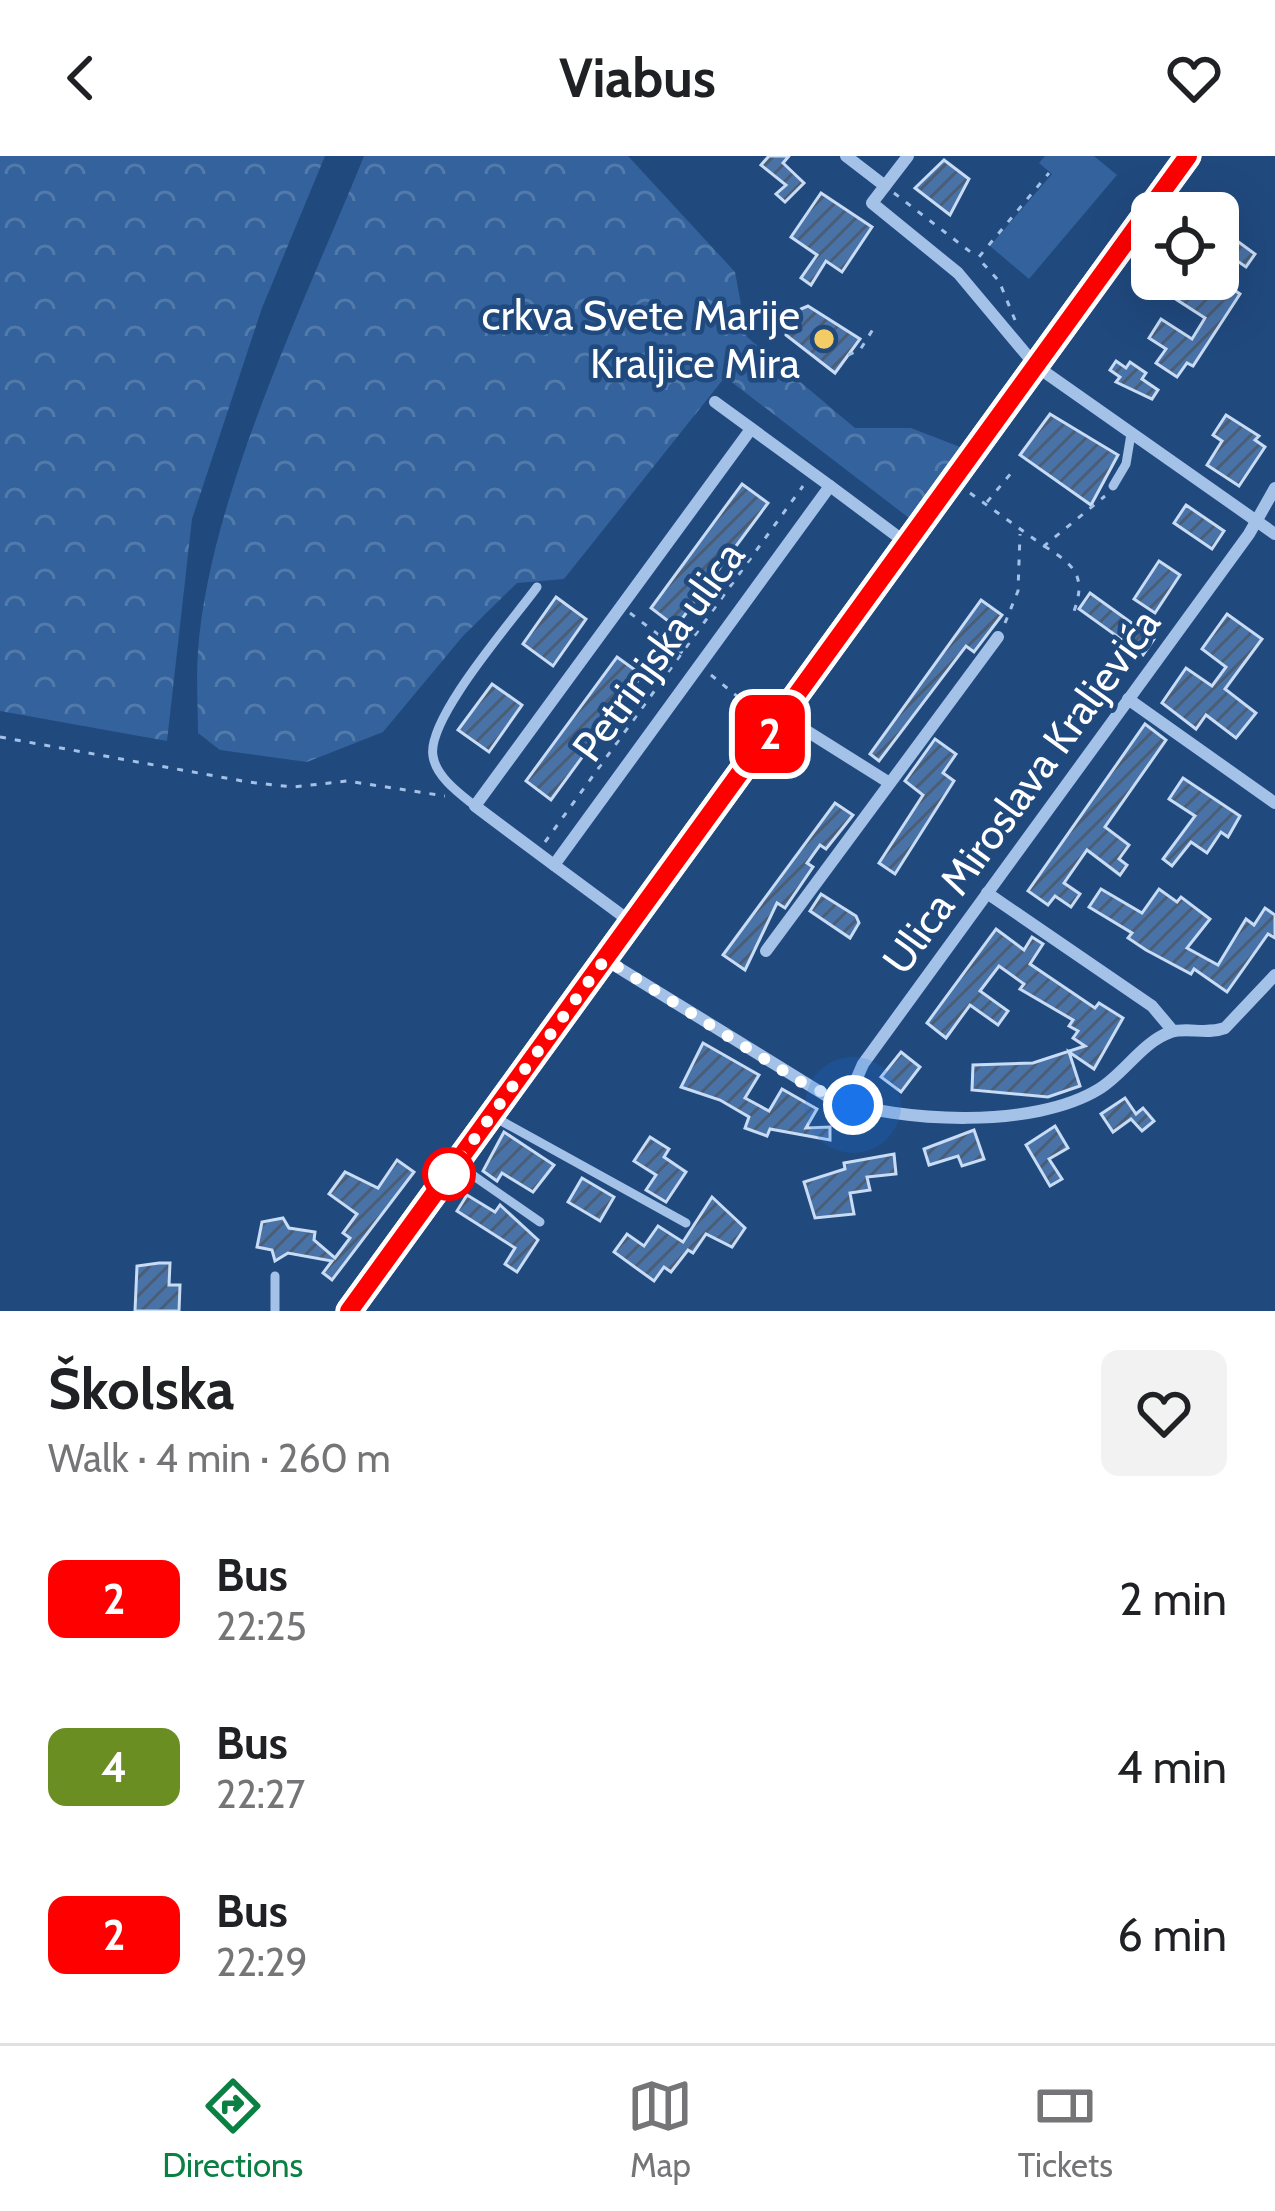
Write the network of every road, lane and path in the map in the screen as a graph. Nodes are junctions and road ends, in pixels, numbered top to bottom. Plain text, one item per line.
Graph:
1 (846, 156) edge
2 (908, 156) edge
3 (1188, 156) edge
4 (1049, 173) dead end
5 (884, 186) junction
6 (978, 258) junction
7 (875, 326) dead end
8 (848, 355) dead end
9 (1029, 360) junction
10 (715, 402) dead end
11 (751, 429) junction
12 (1131, 434) junction
13 (1012, 472) dead end
14 (953, 482) junction
15 (805, 484) dead end
16 (830, 486) junction
17 (1113, 486) joint
18 (1275, 488) edge
19 (986, 503) junction
20 (1255, 520) junction
21 (1020, 532) junction
22 (1275, 534) edge
23 (907, 544) junction
24 (1044, 546) junction
25 (537, 587) dead end
26 (1072, 614) dead end
27 (998, 637) joint
28 (1128, 699) junction
29 (783, 716) junction
30 (0, 737) edge
31 (887, 782) junction
32 (1275, 803) edge
33 (475, 806) junction
34 (544, 844) dead end
35 (554, 865) junction
36 (987, 893) junction
37 (632, 922) junction
38 (766, 951) dead end
39 (605, 959) junction
40 (1275, 975) edge
41 (1173, 1031) junction
42 (845, 1103) junction
43 (492, 1115) junction
44 (456, 1164) junction
45 (540, 1222) dead end
46 (686, 1223) dead end
47 (275, 1276) dead end
48 (275, 1311) edge
49 (350, 1311) edge

1 - 5 street
2 - 5 street
3 - 9 main road
4 - 6 path
5 - 6 path
5 - 9 street
6 - 9 path
7 - 8 path
9 - 12 street
9 - 14 main road
10 - 11 street
11 - 16 street
11 - 33 street, Petrinjska ulica
12 - 17 lane
12 - 20 street
13 - 19 path
14 - 19 path
14 - 23 main road
15 - 34 path
16 - 23 street
16 - 35 street, Petrinjska ulica
17 - 24 path
18 - 20 street, Ulica Miroslava Kraljevića
19 - 21 path
20 - 22 street
20 - 28 street, Ulica Miroslava Kraljevića
21 - 24 path
21 - 27 path
23 - 29 main road
24 - 26 path
25 - 33 lane
27 - 31 street
28 - 32 street
28 - 36 street, Ulica Miroslava Kraljevića
29 - 31 street
29 - 37 main road
30 - 33 path
31 - 38 street
33 - 35 street
35 - 37 street
36 - 41 street
36 - 42 street, Ulica Miroslava Kraljevića
37 - 39 main road
39 - 42 street
39 - 43 main road
40 - 41 street
41 - 42 street
43 - 44 main road
43 - 46 lane
44 - 45 lane
44 - 49 main road
47 - 48 lane

